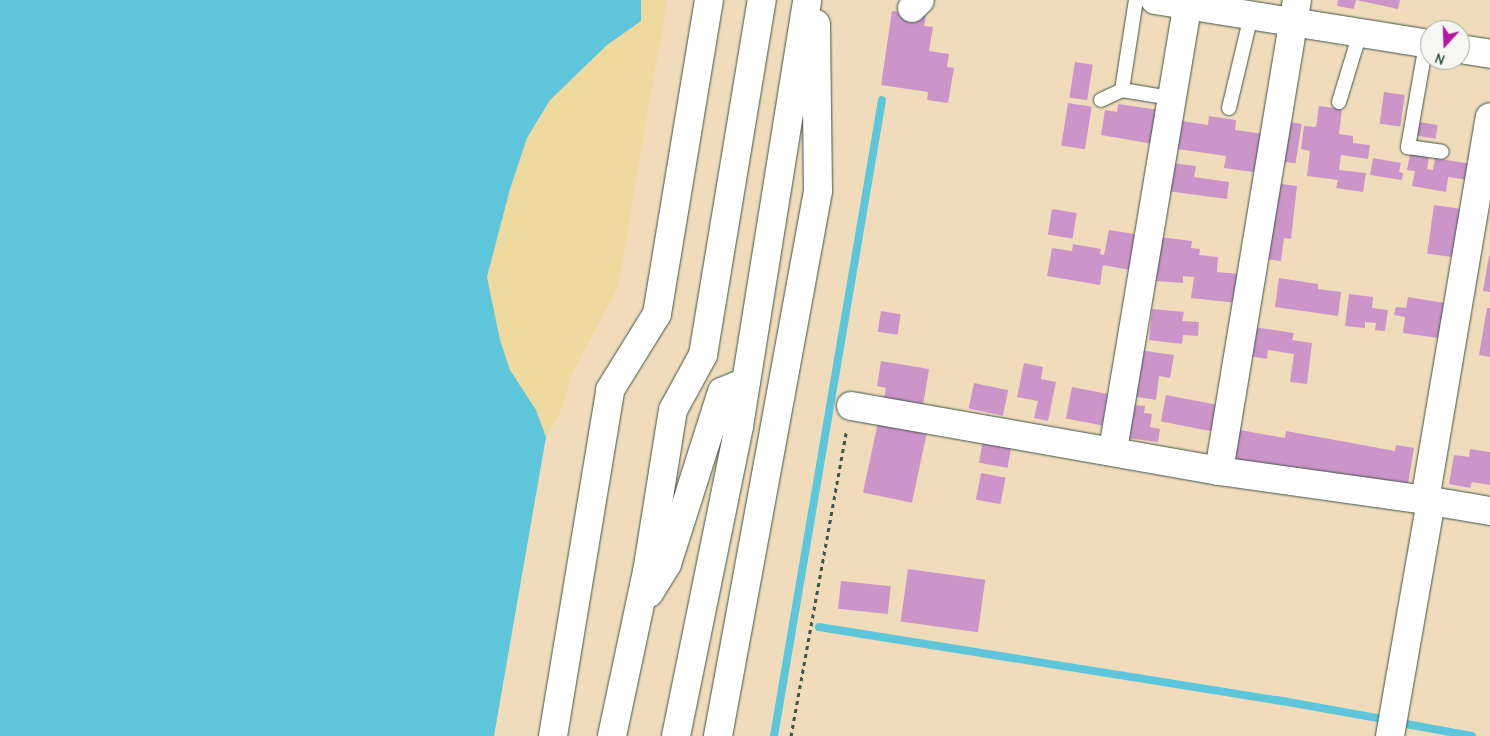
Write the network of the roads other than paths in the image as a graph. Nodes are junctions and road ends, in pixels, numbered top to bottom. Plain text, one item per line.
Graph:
1 (709, 0) edge
2 (762, 0) edge
3 (807, 0) edge
4 (816, 0) edge
5 (1136, 0) edge
6 (1156, 0) edge
7 (1187, 3) edge
8 (1295, 11) edge
9 (1251, 16) junction
10 (1360, 33) junction
11 (1420, 43) edge
12 (1470, 51) edge
13 (1490, 54) edge
14 (1423, 70) edge
15 (1122, 90) junction
16 (1171, 98) junction
17 (1102, 100) dead end
18 (1339, 102) dead end
19 (1229, 108) dead end
20 (1490, 117) edge
21 (1442, 152) dead end
22 (746, 382) junction
23 (851, 406) road end
24 (1112, 450) junction
25 (1219, 470) junction
26 (1428, 500) junction
27 (1490, 511) edge
28 (641, 607) junction
29 (615, 732) edge
30 (553, 736) edge
31 (676, 736) edge
32 (718, 736) edge
33 (1390, 736) edge

1 - 30 street
2 - 28 street
3 - 22 street
4 - 32 street
5 - 15 lane
6 - 7 street
7 - 9 street
7 - 16 street
8 - 9 street
8 - 10 street
8 - 25 street
9 - 19 lane
10 - 11 street
10 - 18 lane
12 - 13 street
14 - 21 lane
15 - 16 lane
15 - 17 lane
16 - 24 street
20 - 26 street
22 - 28 street
22 - 31 street
23 - 24 street
24 - 25 street
25 - 26 street
26 - 27 street
26 - 33 street
28 - 29 street

